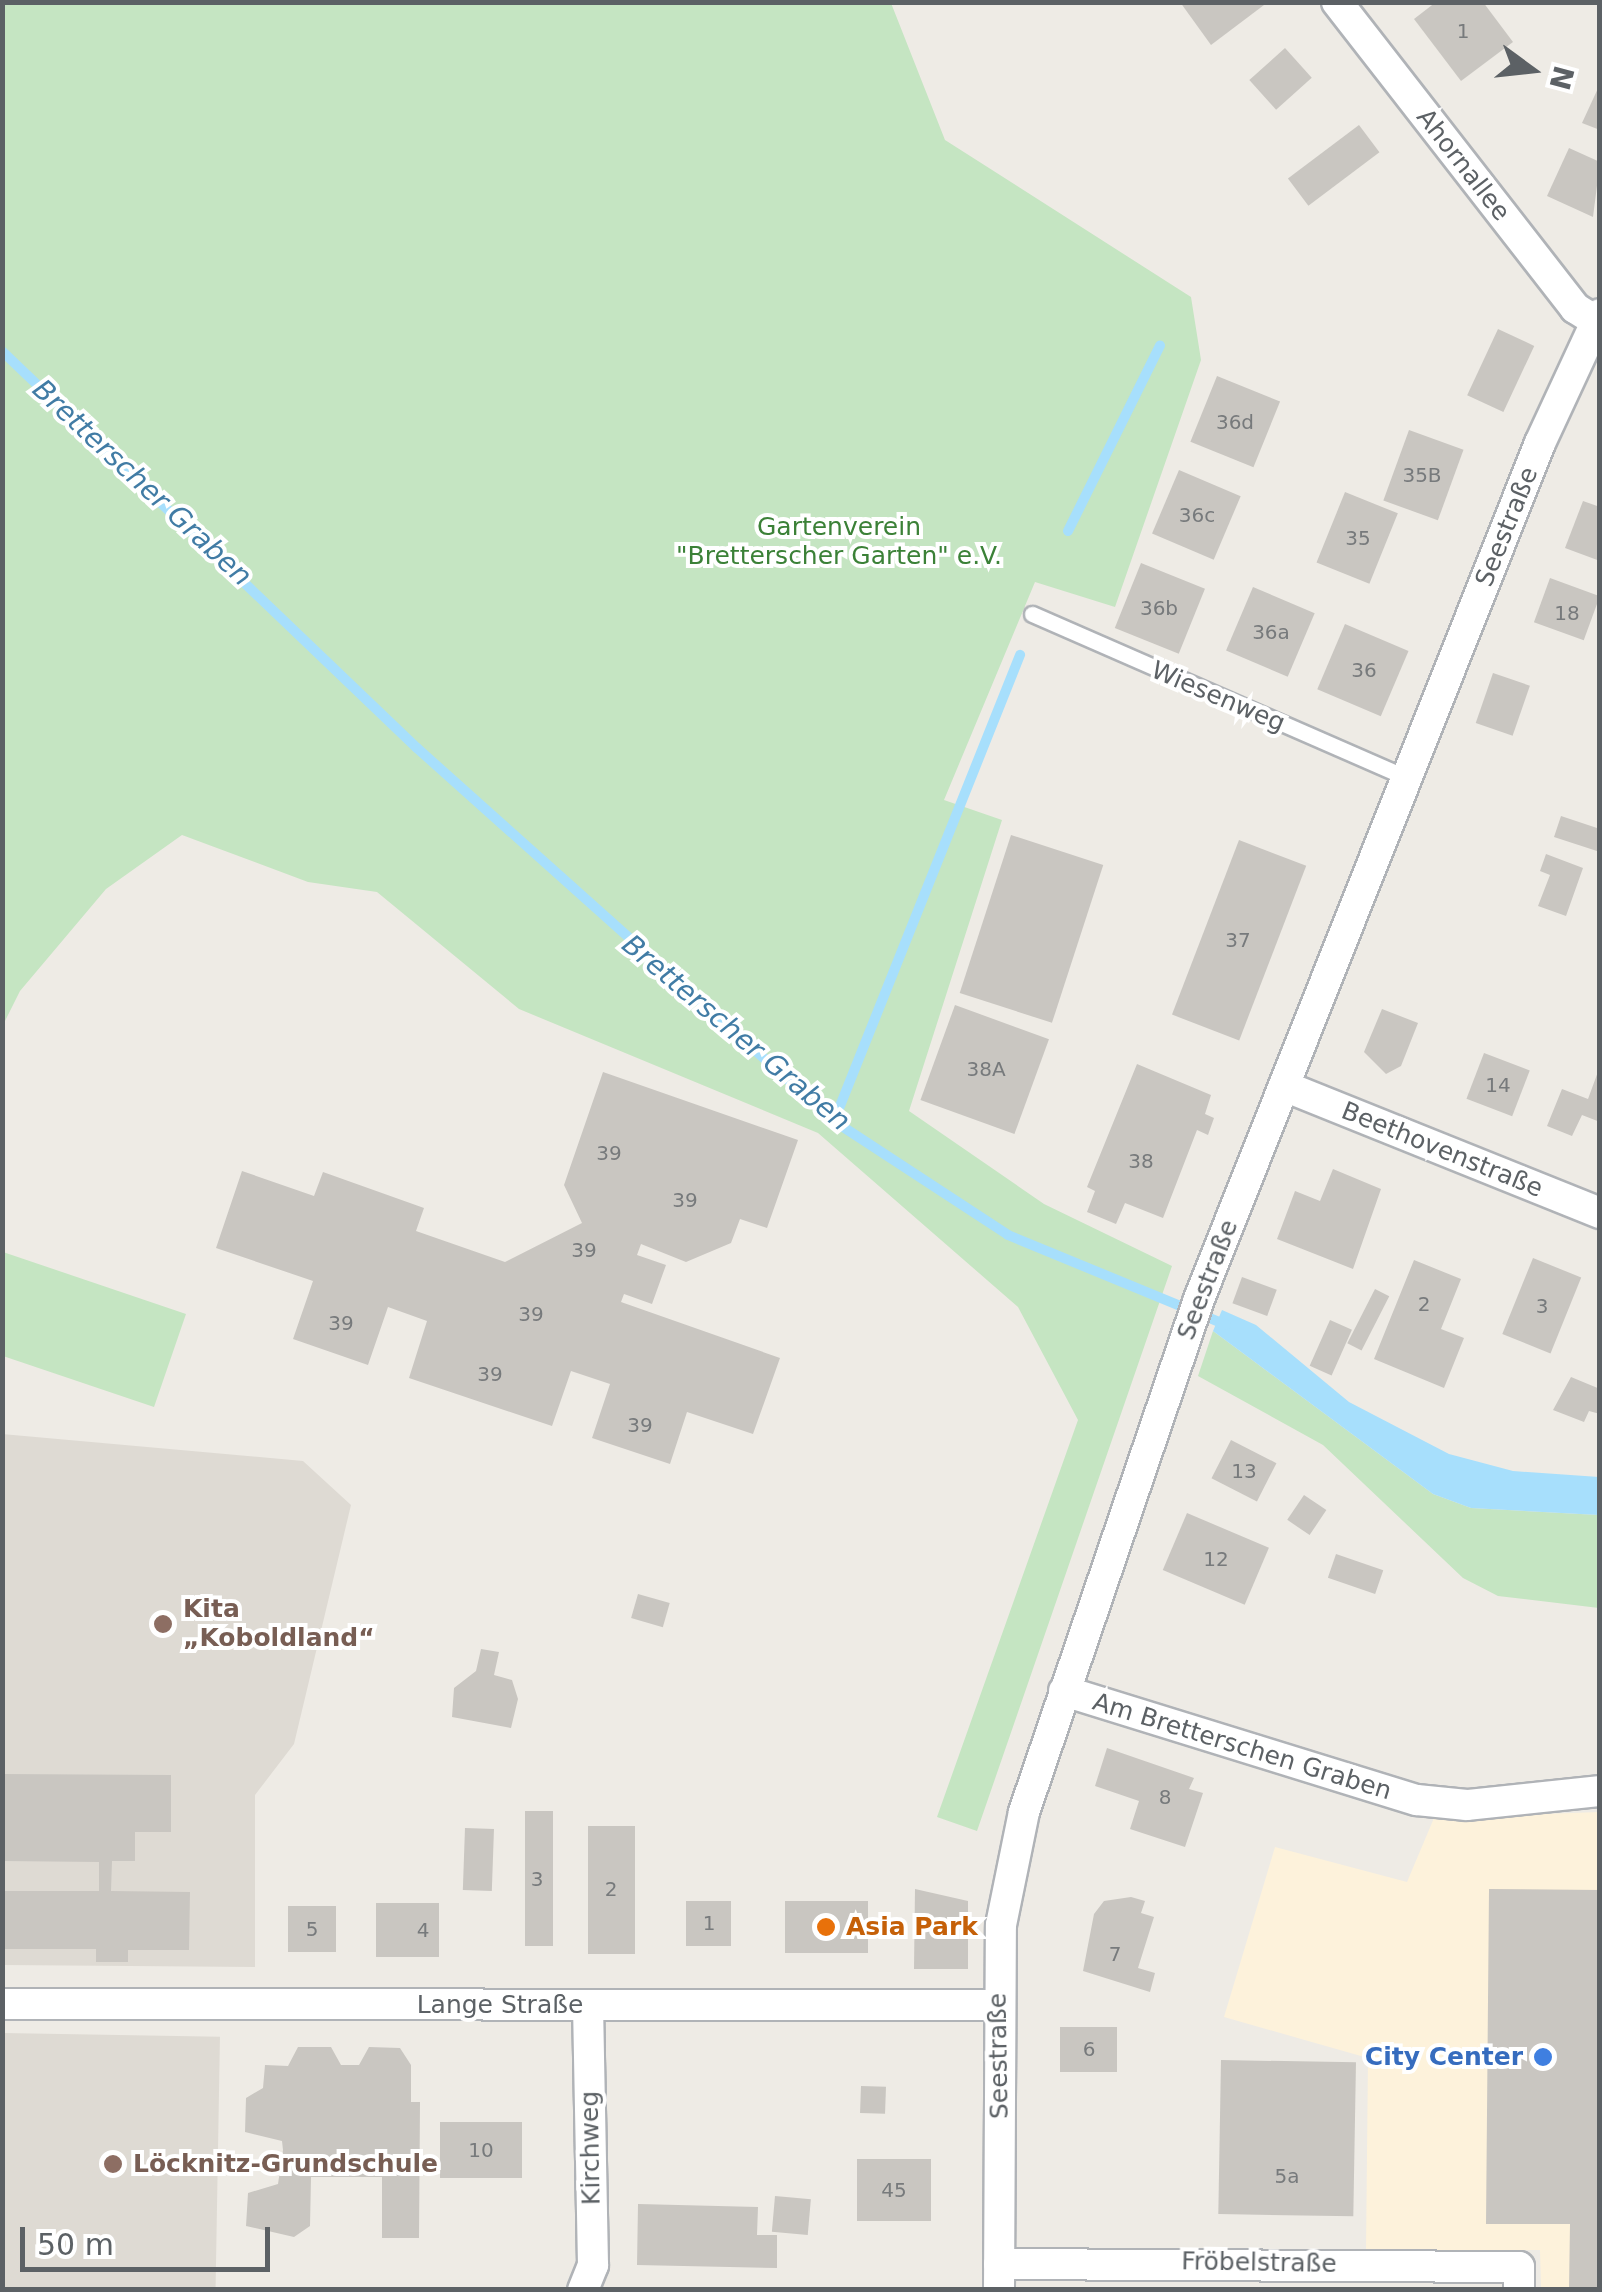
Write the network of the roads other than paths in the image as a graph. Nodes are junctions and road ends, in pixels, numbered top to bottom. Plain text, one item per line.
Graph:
1 (1337, 2) edge
2 (1598, 318) edge
3 (1032, 614) dead end
4 (1405, 777) junction
5 (1284, 1086) junction
6 (1600, 1213) edge
7 (1064, 1691) junction
8 (1600, 1792) edge
9 (2, 2004) edge
10 (998, 2005) junction
11 (588, 2006) junction
12 (999, 2277) edge
13 (1519, 2278) edge
14 (584, 2290) edge

1 - 2 street, Ahornallee
2 - 4 street, Seestraße
3 - 4 lane, Wiesenweg
4 - 5 street, Seestraße
5 - 6 street, Beethovenstraße
5 - 7 street, Seestraße
7 - 8 street, Am Bretterschen Graben
7 - 10 street, Seestraße
9 - 11 street, Lange Straße
10 - 11 street, Lange Straße
10 - 12 street, Seestraße
11 - 14 street, Kirchweg
12 - 13 street, Fröbelstraße

